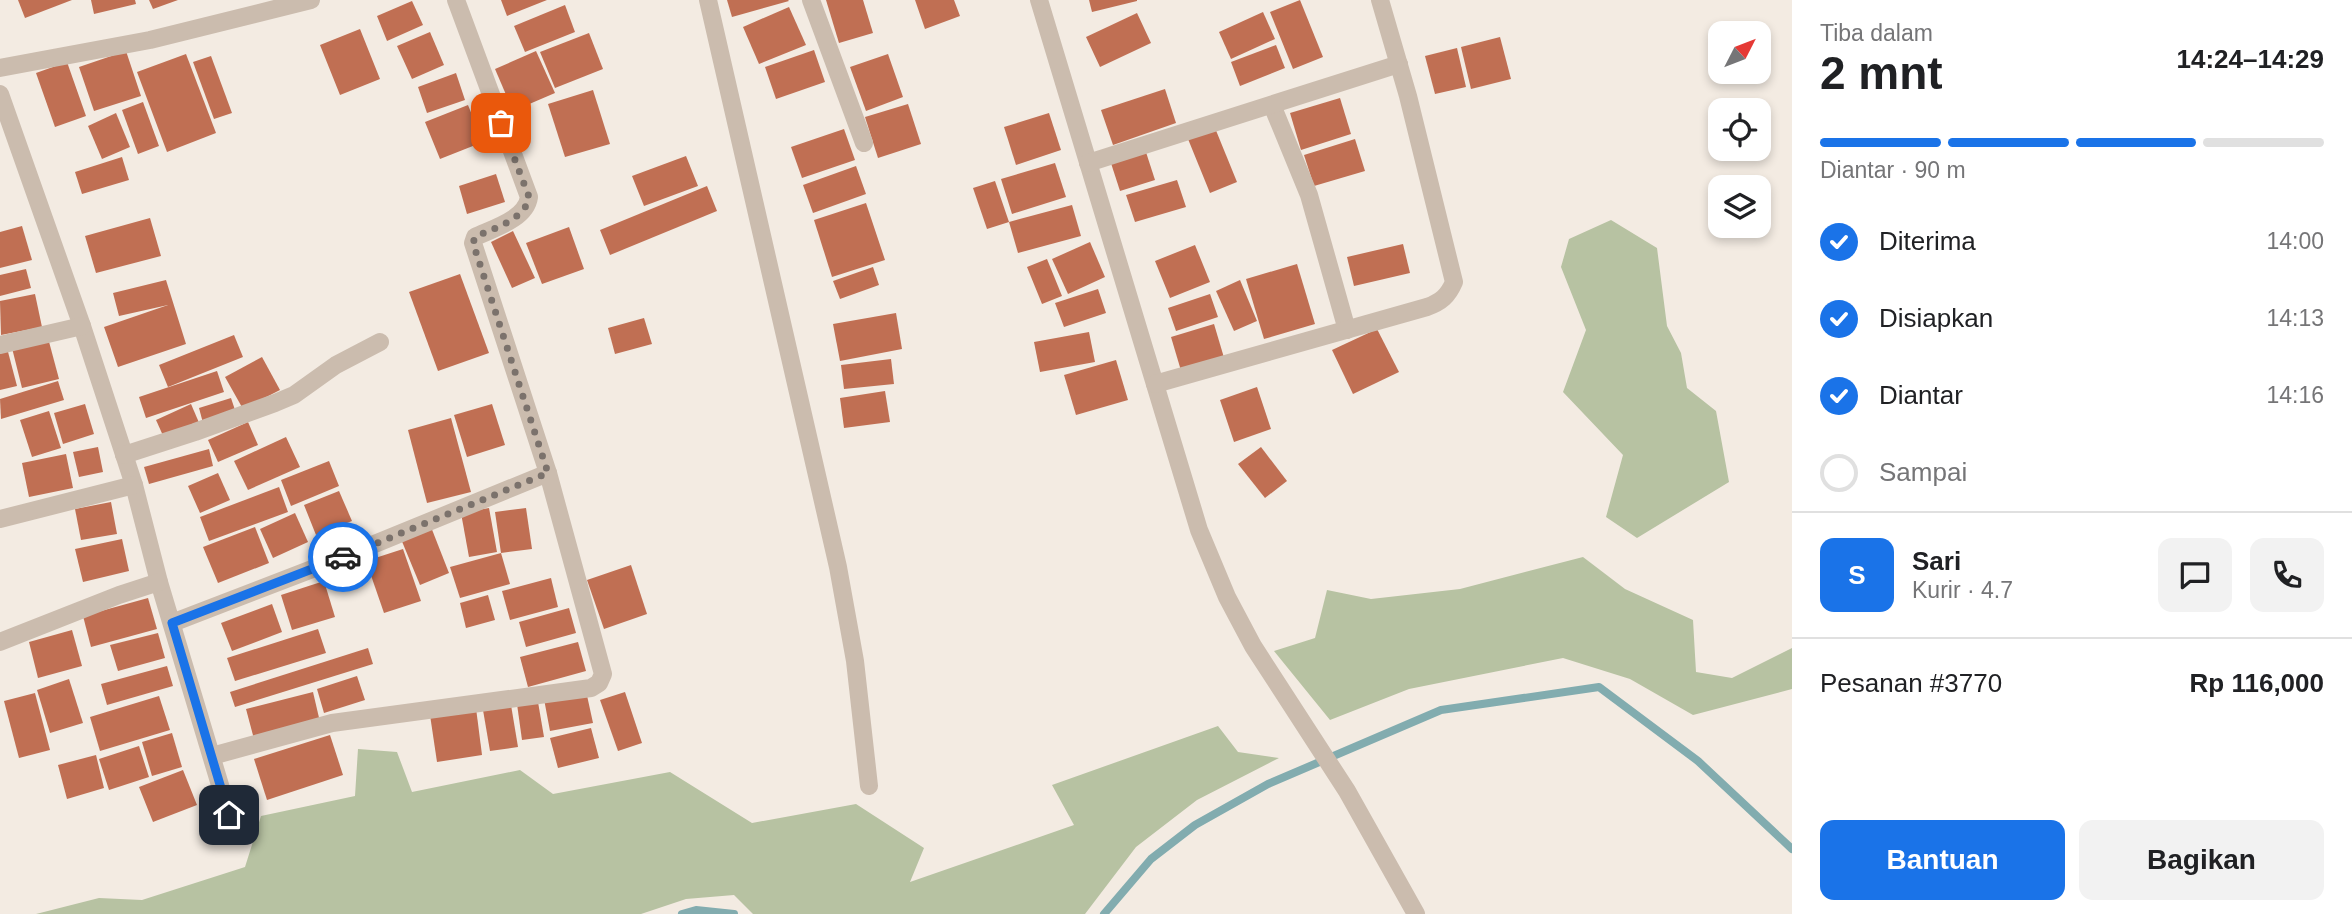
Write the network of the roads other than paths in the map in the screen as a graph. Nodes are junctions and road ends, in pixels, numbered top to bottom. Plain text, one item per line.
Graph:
1 (311, 0) edge
2 (456, 0) edge
3 (708, 0) edge
4 (811, 0) edge
5 (1039, 0) edge
6 (1380, 0) edge
7 (1399, 64) junction
8 (0, 68) edge
9 (0, 94) edge
10 (1272, 105) junction
11 (864, 143) dead end
12 (1088, 163) junction
13 (82, 326) junction
14 (1348, 330) junction
15 (380, 342) dead end
16 (0, 345) edge
17 (1155, 384) junction
18 (124, 454) junction
19 (548, 473) junction
20 (134, 485) junction
21 (0, 519) edge
22 (159, 582) junction
23 (172, 623) junction
24 (0, 642) edge
25 (212, 756) junction
26 (869, 786) dead end
27 (229, 815) dead end
28 (1416, 914) edge

1 - 8 street
2 - 19 street
3 - 26 street
4 - 11 street
5 - 12 street
6 - 7 street
7 - 10 street
7 - 14 street
9 - 13 street
10 - 12 street
10 - 14 street
12 - 17 street
13 - 16 street
13 - 18 street
14 - 17 street
15 - 18 street
17 - 28 street
18 - 20 street
19 - 23 street
19 - 25 street
20 - 21 street
20 - 22 street
22 - 23 street
22 - 24 street
23 - 25 street
25 - 27 street

